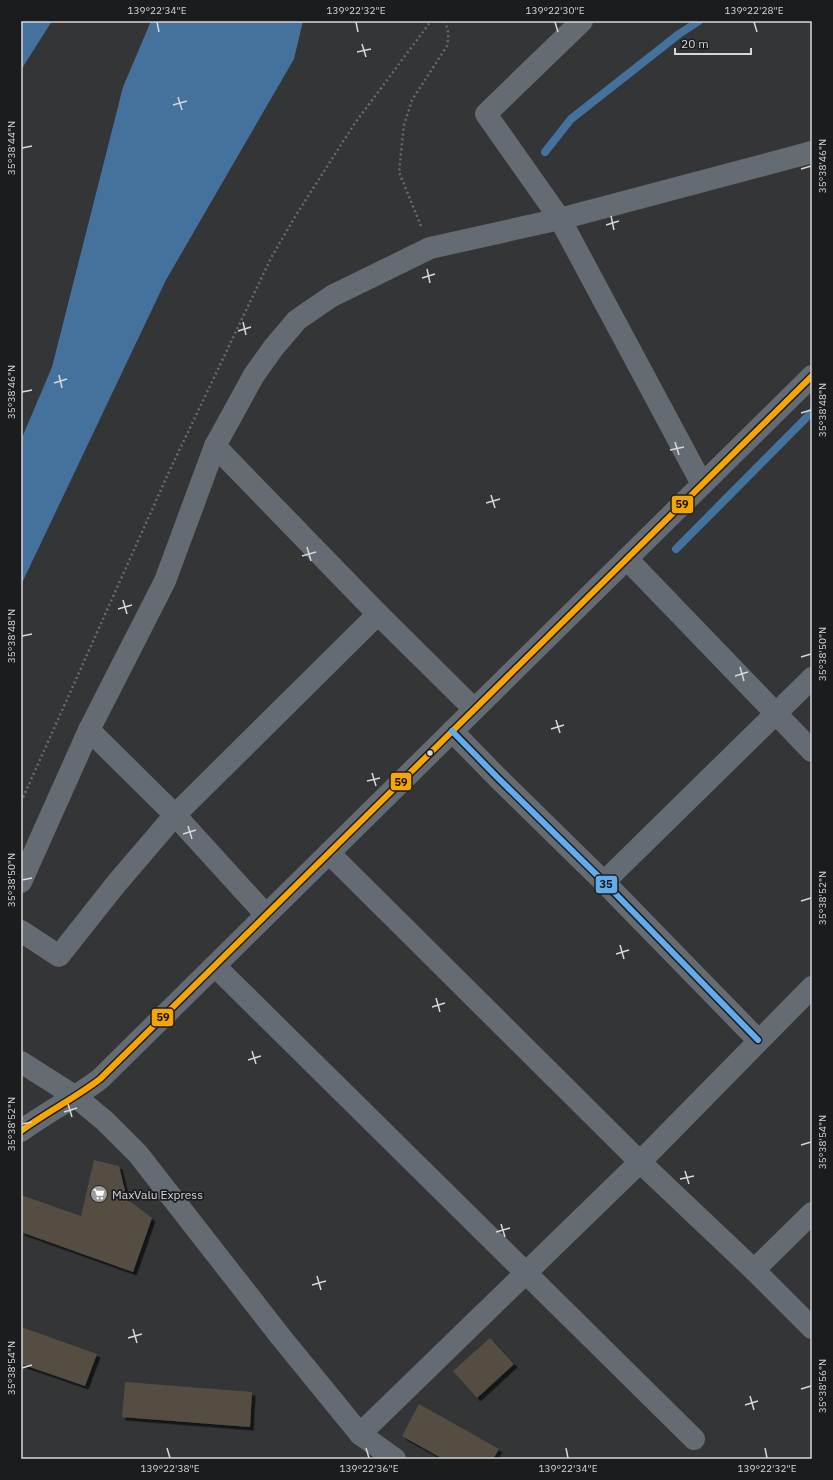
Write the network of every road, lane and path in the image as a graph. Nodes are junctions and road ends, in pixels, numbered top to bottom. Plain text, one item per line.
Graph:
1 (444, 21) edge
2 (582, 21) edge
3 (812, 152) edge
4 (560, 219) junction
5 (430, 248) junction
6 (812, 376) edge
7 (215, 446) junction
8 (702, 484) junction
9 (627, 559) junction
10 (378, 614) junction
11 (812, 678) edge
12 (474, 709) junction
13 (775, 714) junction
14 (89, 730) junction
15 (452, 731) junction
16 (812, 751) edge
17 (175, 815) junction
18 (329, 853) junction
19 (21, 882) edge
20 (604, 882) junction
21 (266, 915) junction
22 (21, 931) edge
23 (215, 966) junction
24 (812, 987) edge
25 (758, 1040) junction
26 (21, 1062) edge
27 (76, 1097) junction
28 (21, 1131) edge
29 (640, 1162) junction
30 (812, 1213) edge
31 (754, 1270) junction
32 (526, 1272) junction
33 (812, 1328) edge
34 (360, 1434) junction
35 (694, 1439) dead end
36 (395, 1459) edge

1 - 5 path
2 - 4 street
3 - 4 street
4 - 5 street
4 - 8 street
5 - 7 street
6 - 8 street
7 - 10 street
7 - 14 street
8 - 9 street
9 - 12 street
9 - 13 street
10 - 12 street
10 - 17 street
11 - 13 street
12 - 15 street
13 - 16 street
13 - 20 street
14 - 17 street
14 - 19 street
15 - 18 street
15 - 20 street
17 - 21 street
17 - 22 street
18 - 21 street
18 - 29 street
20 - 25 street
21 - 23 street
23 - 27 street
23 - 32 street
24 - 25 street
25 - 29 street
26 - 27 street
27 - 28 street
27 - 34 street
29 - 31 street
29 - 32 street
30 - 31 street
31 - 33 street
32 - 34 street
32 - 35 street
34 - 36 street

